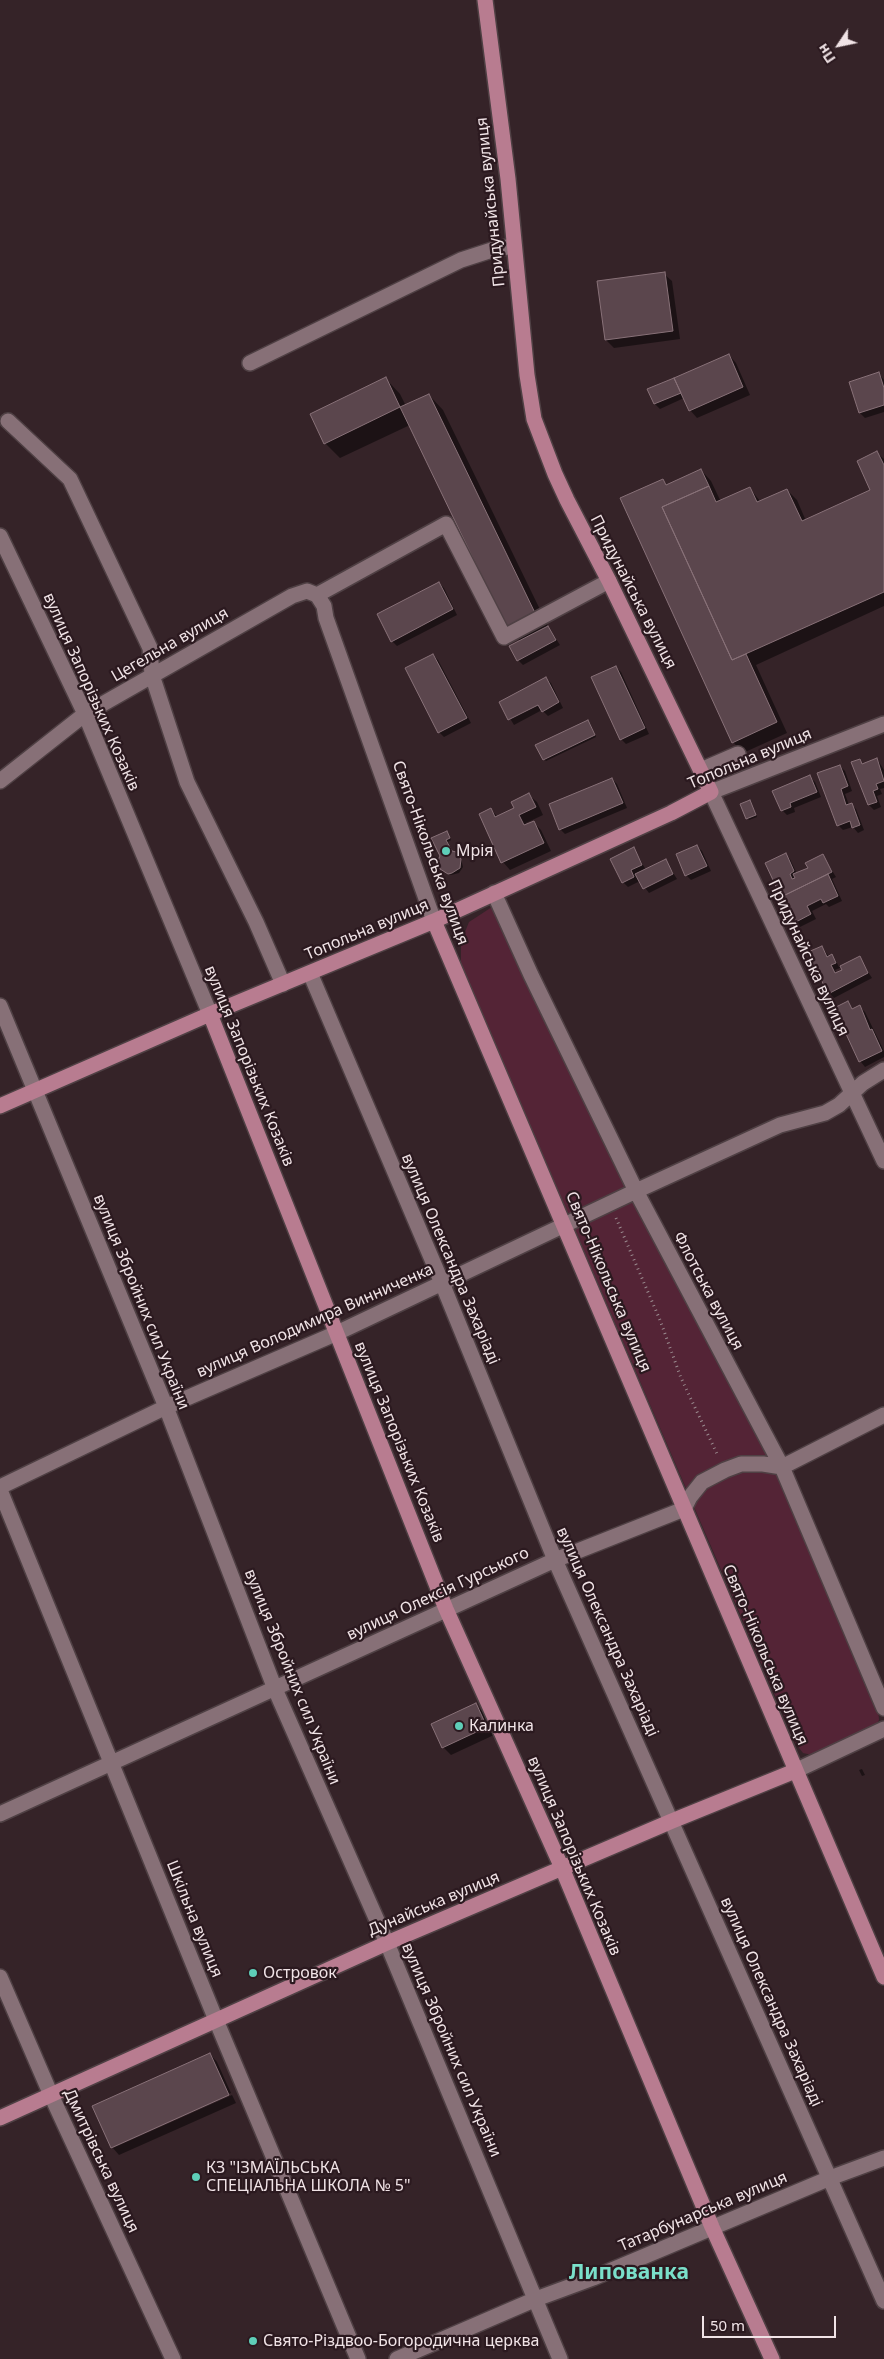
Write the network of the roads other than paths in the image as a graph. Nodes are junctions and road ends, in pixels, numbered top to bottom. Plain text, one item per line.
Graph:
1 (485, 0) edge
2 (514, 246) junction
3 (250, 363) dead end
4 (8, 421) dead end
5 (0, 536) edge
6 (610, 581) junction
7 (317, 595) junction
8 (152, 674) junction
9 (85, 714) junction
10 (884, 724) edge
11 (738, 754) dead end
12 (701, 770) junction
13 (0, 781) edge
14 (710, 792) junction
15 (494, 893) junction
16 (434, 921) junction
17 (310, 973) junction
18 (283, 984) junction
19 (0, 1006) edge
20 (210, 1014) junction
21 (884, 1070) edge
22 (36, 1091) junction
23 (851, 1093) junction
24 (0, 1106) edge
25 (884, 1161) edge
26 (636, 1191) junction
27 (565, 1225) junction
28 (442, 1283) junction
29 (337, 1333) junction
30 (166, 1407) junction
31 (884, 1416) edge
32 (782, 1467) junction
33 (0, 1489) edge
34 (684, 1509) junction
35 (555, 1560) junction
36 (446, 1609) junction
37 (275, 1689) junction
38 (884, 1708) edge
39 (884, 1728) edge
40 (112, 1762) junction
41 (795, 1771) junction
42 (0, 1814) edge
43 (672, 1821) junction
44 (562, 1868) junction
45 (387, 1943) junction
46 (0, 1977) edge
47 (884, 1977) edge
48 (216, 2020) junction
49 (51, 2095) junction
50 (0, 2118) edge
51 (884, 2158) edge
52 (830, 2178) junction
53 (712, 2227) junction
54 (536, 2299) junction
55 (884, 2301) edge
56 (173, 2359) edge
57 (358, 2359) edge
58 (398, 2359) edge
59 (560, 2359) edge
60 (772, 2359) edge

1 - 2 main road, Придунайська вулиця
2 - 3 street
2 - 6 main road, Придунайська вулиця
4 - 8 street
5 - 9 street, вулиця Запорізьких Козаків
6 - 7 street
6 - 12 main road, Придунайська вулиця
7 - 8 street, Цегельна вулиця
7 - 16 street, Свято-Нікольська вулиця
8 - 9 street, Цегельна вулиця
8 - 18 street
9 - 13 street, Цегельна вулиця
9 - 20 street, вулиця Запорізьких Козаків
10 - 14 street, Топольна вулиця
11 - 12 street
12 - 14 main road, Придунайська вулиця
14 - 15 main road, Топольна вулиця
14 - 23 street, Придунайська вулиця
15 - 16 main road, Топольна вулиця
15 - 26 street, Флотська вулиця
16 - 17 main road, Топольна вулиця
16 - 27 main road, Свято-Нікольська вулиця
17 - 18 main road, Топольна вулиця
17 - 28 street, вулиця Олександра Захаріаді
18 - 20 main road, Топольна вулиця
19 - 22 street, вулиця Збройних сил України
20 - 22 main road, Топольна вулиця
20 - 29 main road, вулиця Запорізьких Козаків
21 - 23 street, вулиця Володимира Винниченка
22 - 24 main road, Топольна вулиця
22 - 30 street, вулиця Збройних сил України
23 - 25 street, Придунайська вулиця
23 - 26 street, вулиця Володимира Винниченка
26 - 27 street, вулиця Володимира Винниченка
26 - 32 street, Флотська вулиця
27 - 28 street, вулиця Володимира Винниченка
27 - 34 main road, Свято-Нікольська вулиця
28 - 29 street, вулиця Володимира Винниченка
28 - 35 street, вулиця Олександра Захаріаді
29 - 30 street, вулиця Володимира Винниченка
29 - 36 main road, вулиця Запорізьких Козаків
30 - 33 street, вулиця Володимира Винниченка
30 - 37 street, вулиця Збройних сил України
31 - 32 street
32 - 34 street
32 - 38 street, Флотська вулиця
33 - 40 street, Шкільна вулиця
34 - 35 street, вулиця Олексія Гурського
34 - 41 main road, Свято-Нікольська вулиця
35 - 36 street, вулиця Олексія Гурського
35 - 43 street, вулиця Олександра Захаріаді
36 - 37 street, вулиця Олексія Гурського
36 - 44 main road, вулиця Запорізьких Козаків
37 - 40 street, вулиця Олексія Гурського
37 - 45 street, вулиця Збройних сил України
39 - 41 street, Дунайська вулиця
40 - 42 street, вулиця Олексія Гурського
40 - 48 street, Шкільна вулиця
41 - 43 main road, Дунайська вулиця
41 - 47 main road, Свято-Нікольська вулиця
43 - 44 main road, Дунайська вулиця
43 - 52 street, вулиця Олександра Захаріаді
44 - 45 main road, Дунайська вулиця
44 - 53 main road, вулиця Запорізьких Козаків
45 - 48 main road, Дунайська вулиця
45 - 54 street, вулиця Збройних сил України
46 - 49 street, Дмитрівська вулиця
48 - 49 main road, Дунайська вулиця
48 - 57 street, Шкільна вулиця
49 - 50 main road, Дунайська вулиця
49 - 56 street, Дмитрівська вулиця
51 - 52 street, Татарбунарська вулиця
52 - 53 street, Татарбунарська вулиця
52 - 55 street, вулиця Олександра Захаріаді
53 - 54 street, Татарбунарська вулиця
53 - 60 main road, вулиця Запорізьких Козаків
54 - 58 street, Татарбунарська вулиця
54 - 59 street, вулиця Збройних сил України

